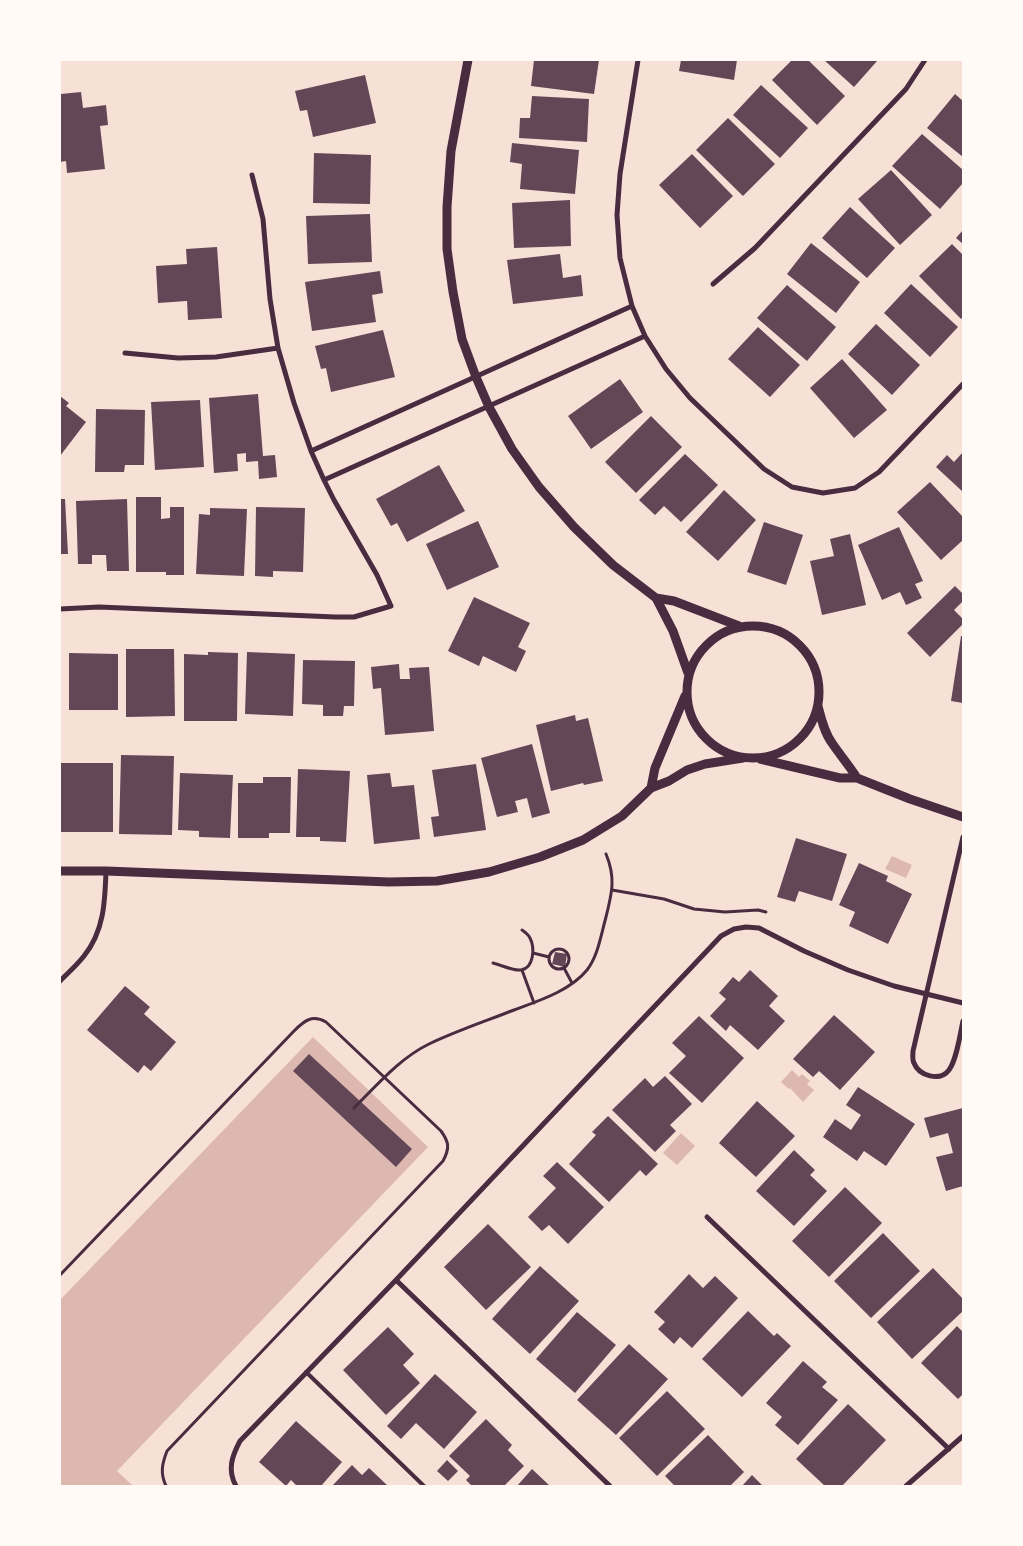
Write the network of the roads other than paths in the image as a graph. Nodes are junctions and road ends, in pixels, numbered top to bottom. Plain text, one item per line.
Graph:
1 (468, 60) edge
2 (638, 60) edge
3 (925, 60) edge
4 (252, 175) dead end
5 (714, 284) dead end
6 (632, 306) junction
7 (645, 336) junction
8 (278, 348) junction
9 (124, 353) dead end
10 (476, 378) junction
11 (963, 384) edge
12 (488, 407) junction
13 (311, 450) junction
14 (324, 480) junction
15 (656, 598) junction
16 (60, 609) edge
17 (739, 626) junction
18 (688, 673) junction
19 (685, 696) junction
20 (818, 706) junction
21 (744, 758) junction
22 (758, 758) junction
23 (857, 778) junction
24 (651, 788) junction
25 (963, 817) edge
26 (963, 836) edge
27 (60, 871) edge
28 (106, 871) junction
29 (60, 982) edge
30 (926, 995) junction
31 (963, 1003) edge
32 (963, 1021) edge
33 (707, 1217) dead end
34 (396, 1280) junction
35 (306, 1372) junction
36 (963, 1436) edge
37 (949, 1449) junction
38 (236, 1486) edge
39 (424, 1486) edge
40 (610, 1486) edge
41 (906, 1486) edge

1 - 10 street
2 - 6 street
3 - 5 street
4 - 8 street
6 - 7 street
6 - 10 street
7 - 11 street
7 - 12 street
8 - 9 street
8 - 13 street
10 - 12 street
10 - 13 street
12 - 14 street
12 - 15 street
13 - 14 street
14 - 16 street
15 - 17 street
15 - 18 street
17 - 18 street
17 - 20 street
18 - 19 street
19 - 21 street
19 - 24 street
20 - 22 street
20 - 23 street
21 - 22 street
21 - 24 street
22 - 23 street
23 - 25 street
24 - 28 street
26 - 30 street
27 - 28 street
28 - 29 street
30 - 31 street
30 - 32 street
30 - 34 street
33 - 37 street
34 - 35 street
34 - 40 street
35 - 38 street
35 - 39 lane
36 - 37 street
37 - 41 street

